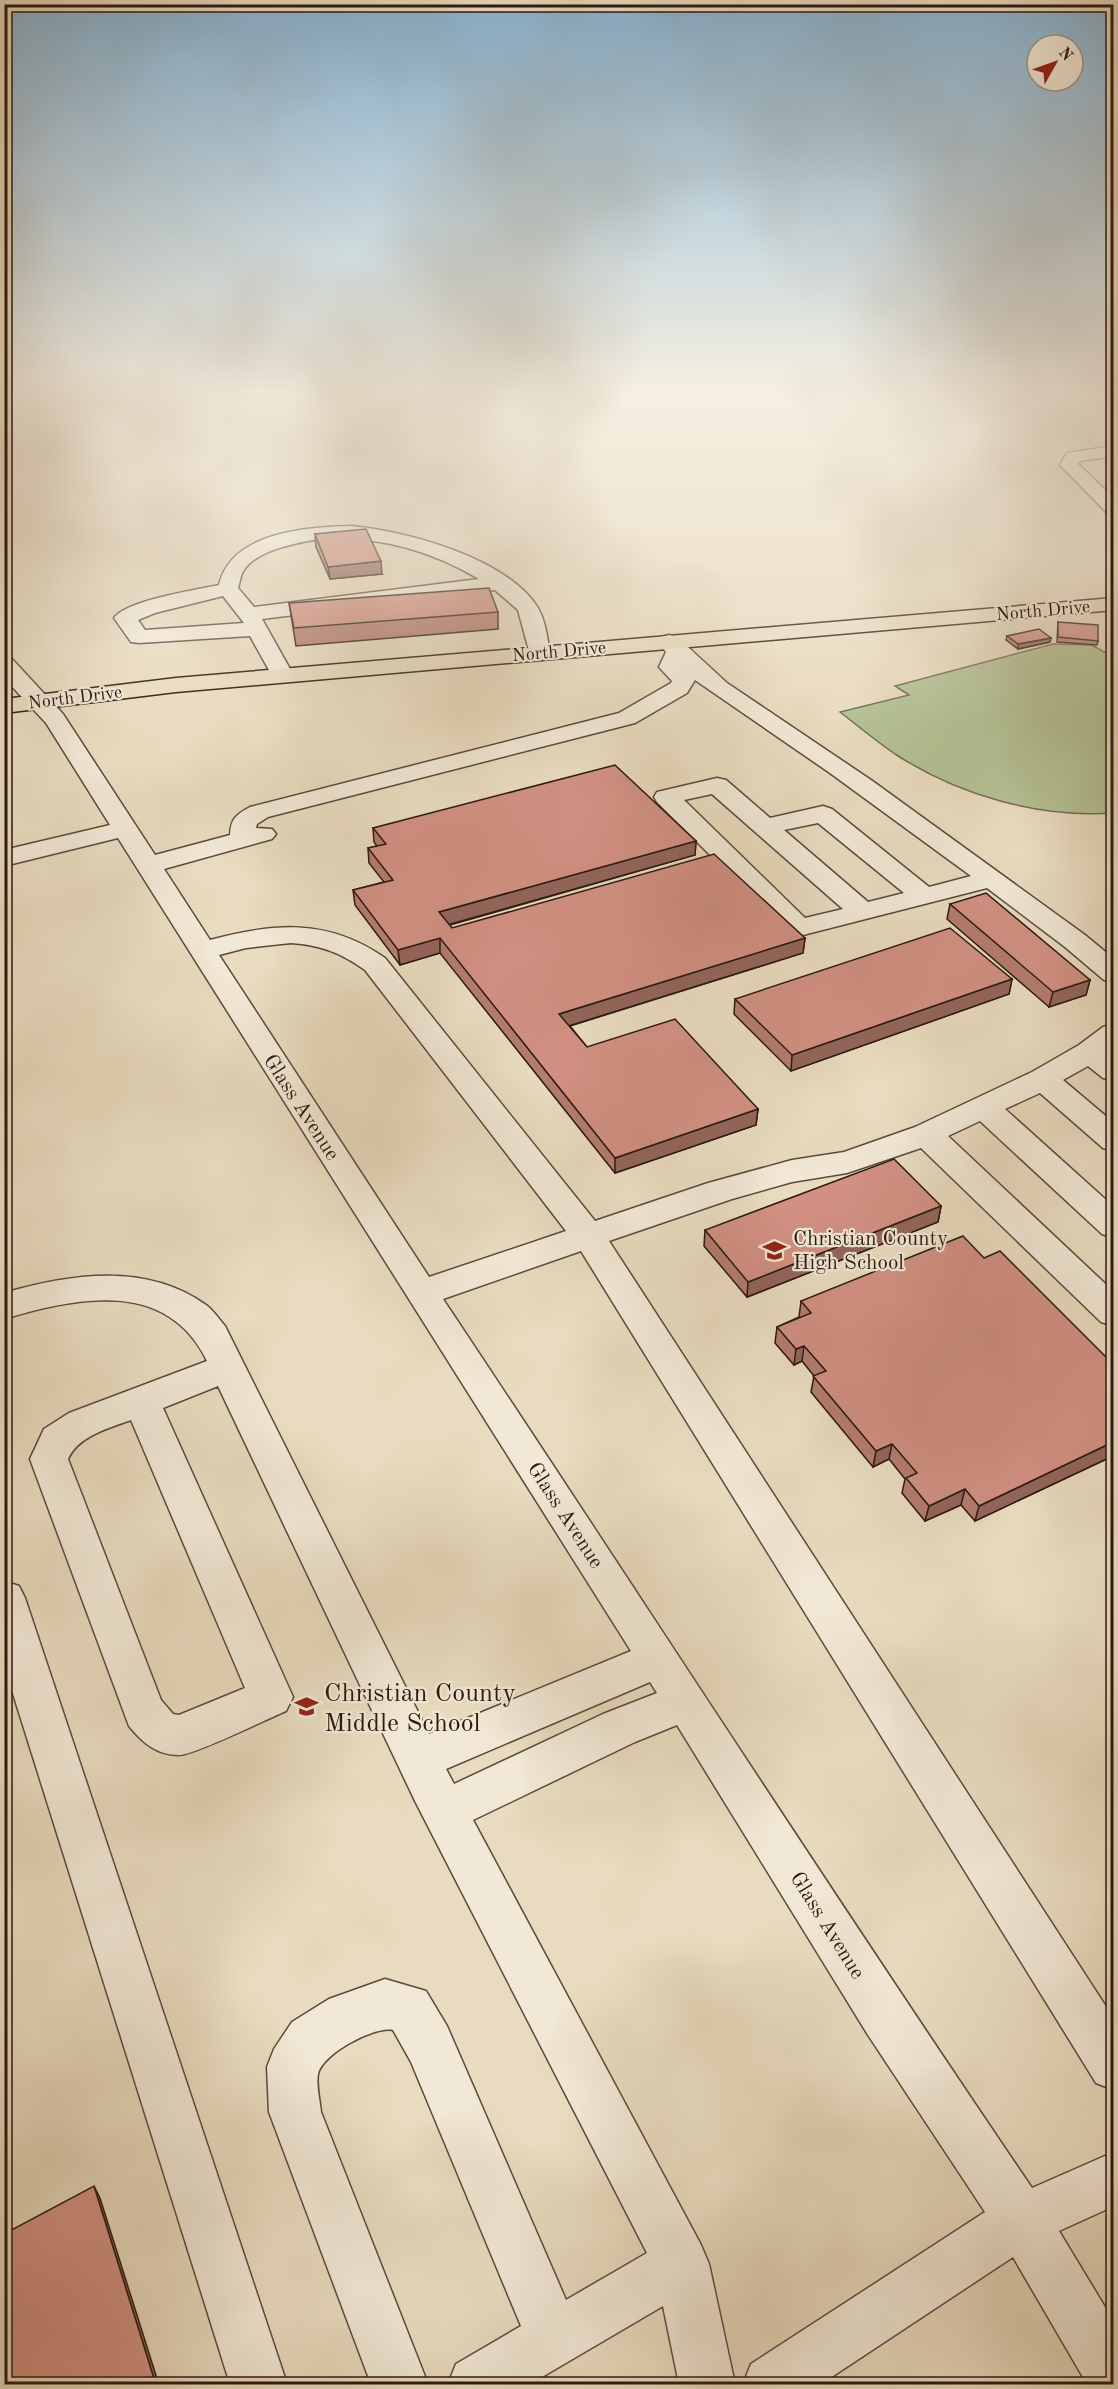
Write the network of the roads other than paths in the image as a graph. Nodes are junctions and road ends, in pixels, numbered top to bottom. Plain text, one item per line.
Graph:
1 (499, 583) junction
2 (228, 589) junction
3 (1113, 604) edge
4 (253, 621) junction
5 (673, 646) junction
6 (539, 653) junction
7 (4, 664) edge
8 (283, 676) junction
9 (22, 704) edge
10 (765, 827) junction
11 (125, 829) junction
12 (4, 858) edge
13 (147, 865) junction
14 (992, 879) junction
15 (924, 896) junction
16 (863, 912) junction
17 (201, 951) junction
18 (1113, 974) edge
19 (1106, 1052) edge
20 (1043, 1079) junction
21 (983, 1107) junction
22 (926, 1134) junction
23 (1113, 1142) edge
24 (1113, 1226) edge
25 (589, 1237) junction
26 (421, 1293) junction
27 (4, 1306) edge
28 (1113, 1313) edge
29 (228, 1368) junction
30 (141, 1401) junction
31 (4, 1598) edge
32 (659, 1659) junction
33 (687, 1701) junction
34 (418, 1759) junction
35 (444, 1811) junction
36 (1113, 2065) edge
37 (1113, 2178) edge
38 (1022, 2220) junction
39 (682, 2264) junction
40 (554, 2339) junction
41 (1113, 2377) edge
42 (259, 2385) edge
43 (399, 2385) edge
44 (476, 2385) edge
45 (707, 2385) edge
46 (771, 2385) edge

1 - 2 street
1 - 4 street
1 - 6 street
2 - 4 street
2 - 4 street
3 - 5 main road, North Drive
4 - 8 street
5 - 6 main road, North Drive
5 - 13 street
5 - 14 street
6 - 8 main road, North Drive
7 - 9 street, Glass Avenue
8 - 9 main road, North Drive
9 - 11 street, Glass Avenue
10 - 15 street
10 - 16 street
10 - 16 street
11 - 12 street
11 - 13 street, Glass Avenue
13 - 17 street, Glass Avenue
14 - 15 street
14 - 18 street
15 - 16 street
17 - 25 street
17 - 26 street, Glass Avenue
19 - 20 street
20 - 21 street
20 - 23 street
21 - 22 street
21 - 24 street
22 - 25 street
22 - 28 street
25 - 26 street
25 - 36 street
26 - 32 street, Glass Avenue
27 - 29 street
29 - 30 street
29 - 34 street
30 - 30 street
31 - 42 street
32 - 33 street, Glass Avenue
32 - 34 street
33 - 35 street
33 - 38 street, Glass Avenue
34 - 35 street
35 - 39 street
37 - 38 street
38 - 41 street, Glass Avenue
38 - 46 street
39 - 40 street
39 - 45 street
40 - 43 street
40 - 44 street

